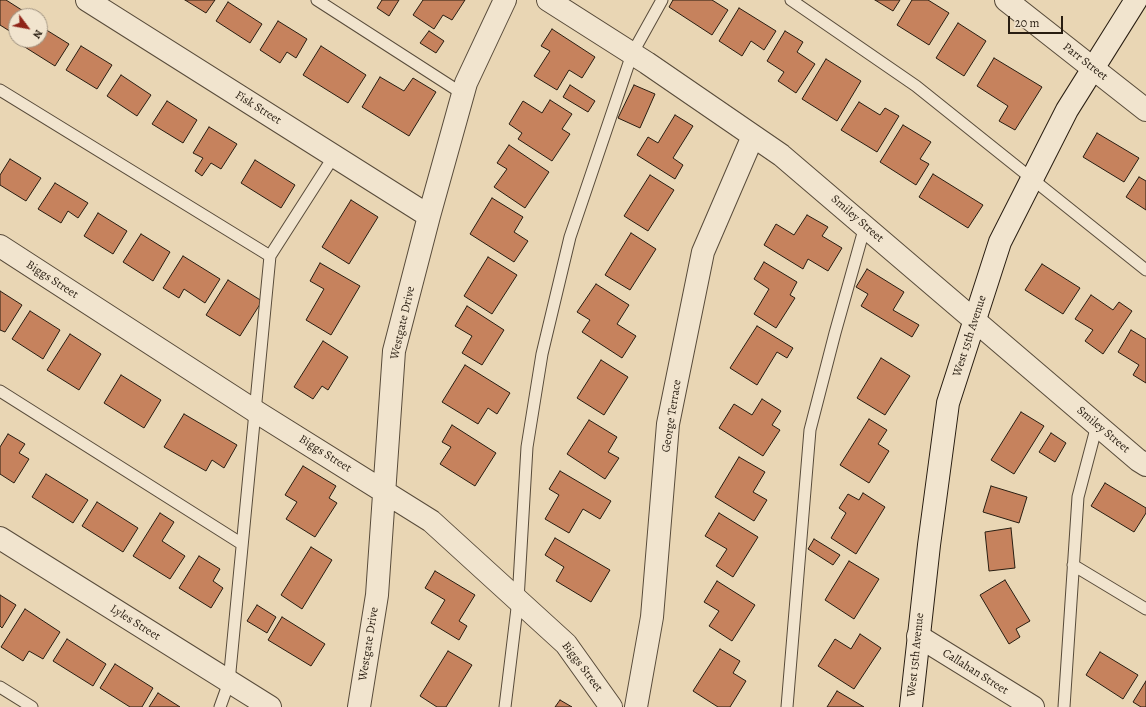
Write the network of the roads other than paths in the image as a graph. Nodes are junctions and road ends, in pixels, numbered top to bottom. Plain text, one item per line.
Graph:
1 (87, 0) edge
2 (316, 0) edge
3 (505, 0) edge
4 (548, 0) edge
5 (662, 0) edge
6 (791, 0) edge
7 (1006, 0) edge
8 (1136, 0) edge
9 (632, 54) junction
10 (1093, 68) junction
11 (0, 90) edge
12 (463, 94) junction
13 (1146, 110) edge
14 (753, 136) junction
15 (334, 156) junction
16 (1032, 179) junction
17 (429, 216) junction
18 (865, 226) junction
19 (0, 246) edge
20 (270, 256) junction
21 (1146, 270) edge
22 (975, 320) junction
23 (0, 391) edge
24 (255, 411) junction
25 (1097, 425) junction
26 (1146, 465) edge
27 (384, 491) junction
28 (0, 538) edge
29 (242, 544) junction
30 (1074, 565) junction
31 (518, 600) junction
32 (1146, 610) edge
33 (918, 636) junction
34 (229, 682) junction
35 (0, 687) edge
36 (32, 707) edge
37 (220, 707) edge
38 (270, 707) edge
39 (359, 707) edge
40 (505, 707) edge
41 (611, 707) edge
42 (636, 707) edge
43 (787, 707) edge
44 (911, 707) edge
45 (1033, 707) edge
46 (1064, 707) edge

1 - 15 street, Fisk Street
2 - 12 lane
3 - 12 street, Westgate Drive
4 - 9 street, Smiley Street
5 - 9 lane
6 - 16 lane
7 - 10 street, Parr Street
8 - 10 street, West 15th Avenue
9 - 14 street, Smiley Street
9 - 31 lane
10 - 13 street, Parr Street
10 - 16 street, West 15th Avenue
11 - 20 lane
12 - 17 street, Westgate Drive
14 - 18 street, Smiley Street
14 - 42 street, George Terrace
15 - 17 street, Fisk Street
15 - 20 lane
16 - 21 lane
16 - 22 street, West 15th Avenue
17 - 27 street, Westgate Drive
18 - 22 street, Smiley Street
18 - 43 lane
19 - 24 street, Biggs Street
20 - 24 lane
22 - 25 street, Smiley Street
22 - 33 street, West 15th Avenue
23 - 29 lane
24 - 27 street, Biggs Street
24 - 29 lane
25 - 26 street, Smiley Street
25 - 30 lane
27 - 31 street, Biggs Street
27 - 39 street, Westgate Drive
28 - 34 street, Lyles Street
29 - 34 lane
30 - 32 lane
30 - 46 lane
31 - 40 lane
31 - 41 street, Biggs Street
33 - 44 street, West 15th Avenue
33 - 45 street, Callahan Street
34 - 37 lane
34 - 38 street, Lyles Street
35 - 36 lane

